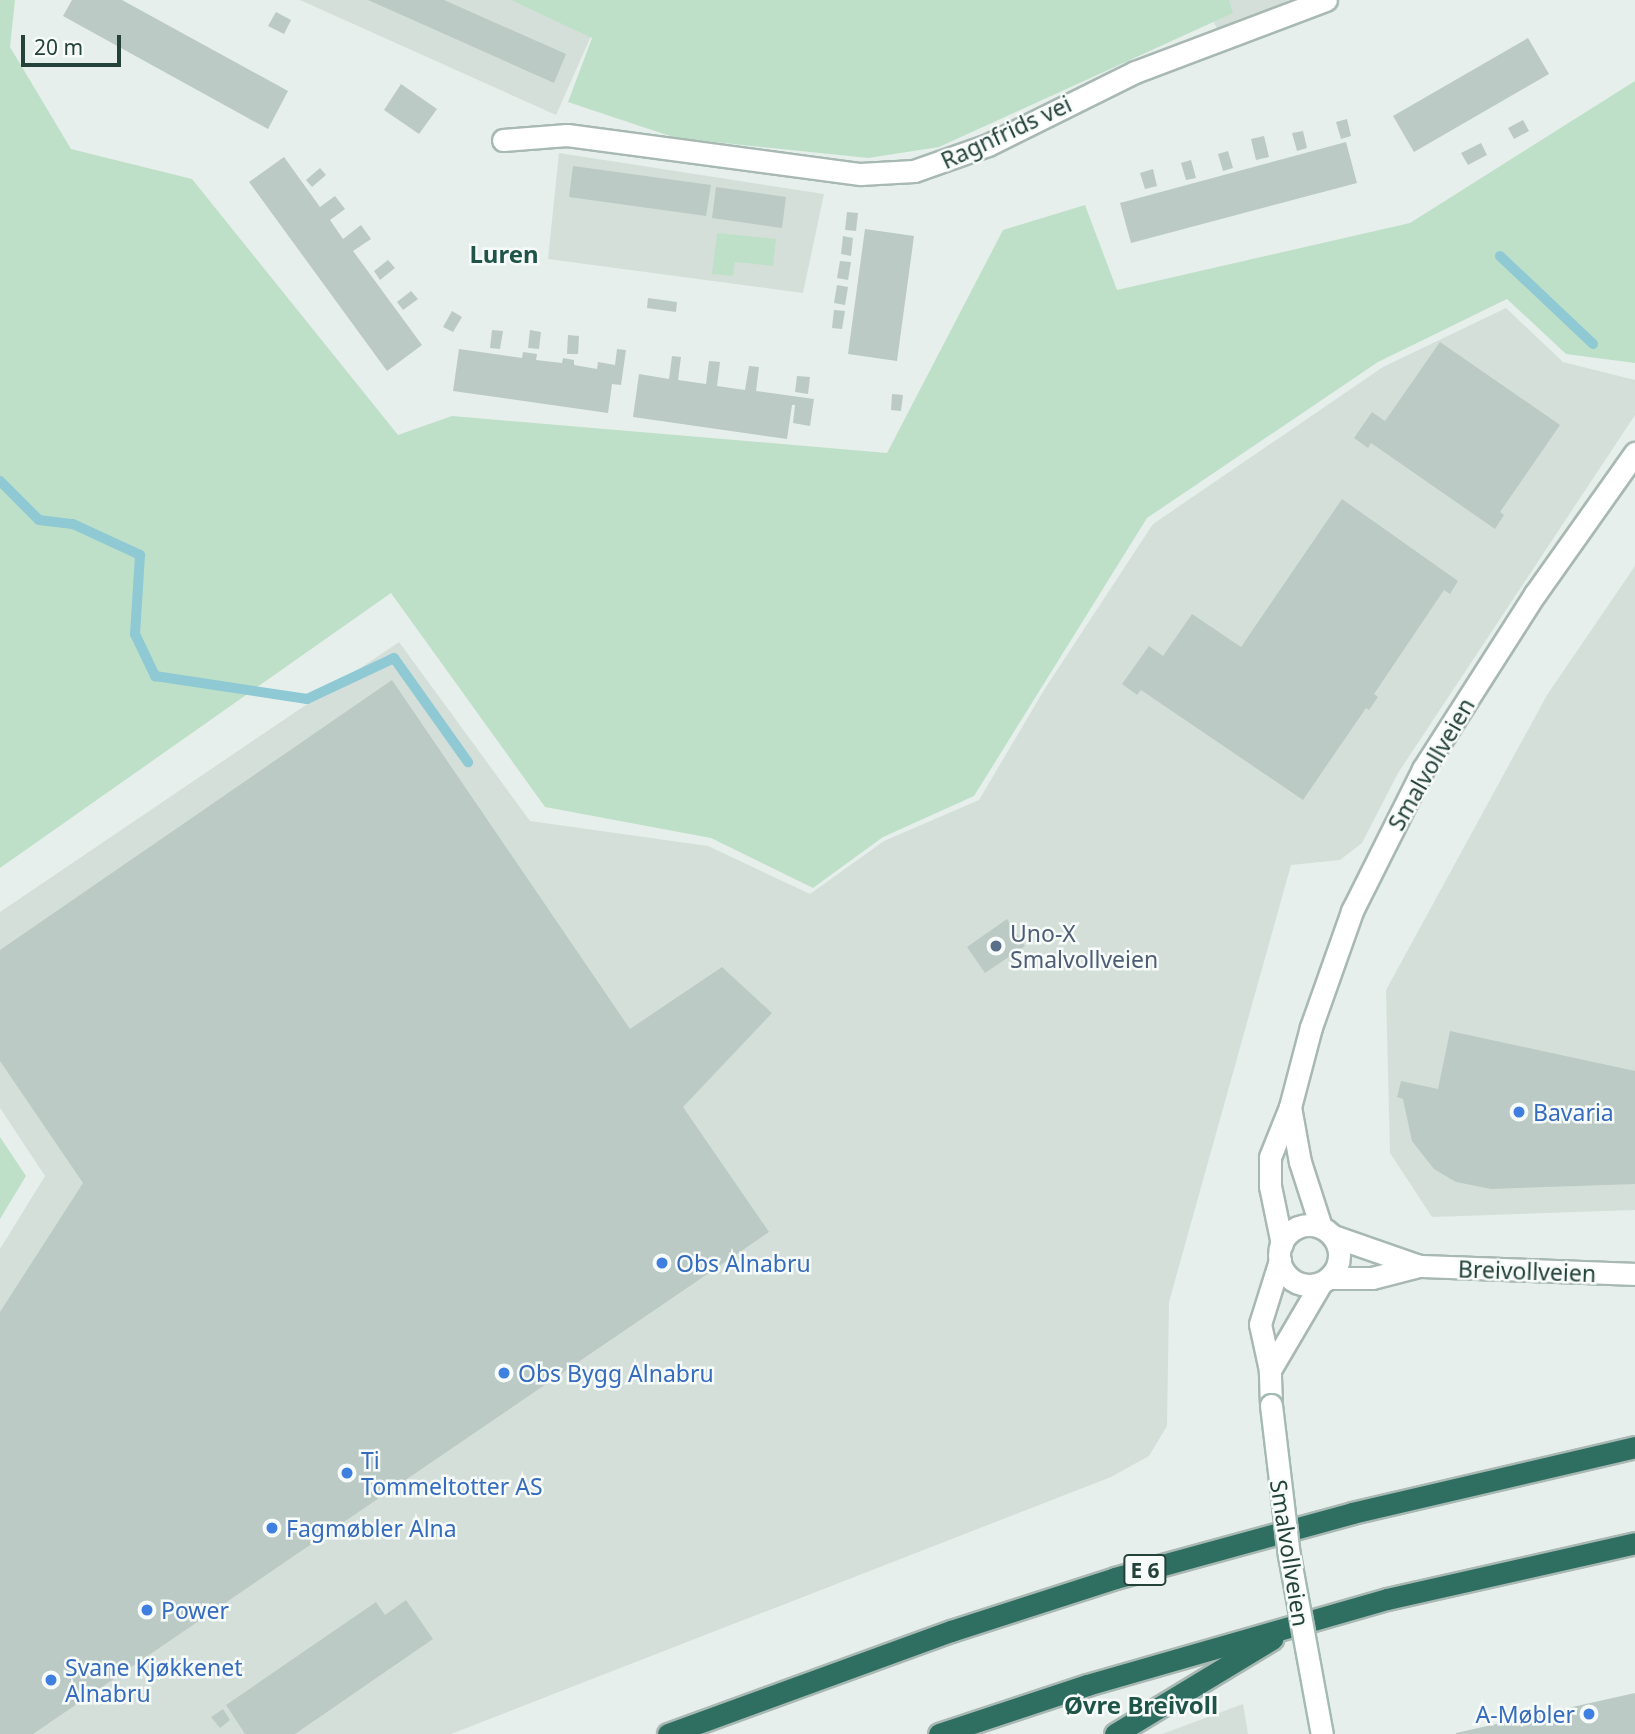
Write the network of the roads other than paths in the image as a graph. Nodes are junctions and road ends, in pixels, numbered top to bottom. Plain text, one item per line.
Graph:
1 (1326, 0) edge
2 (503, 140) dead end
3 (1635, 453) edge
4 (1290, 1107) junction
5 (1327, 1231) junction
6 (1281, 1252) junction
7 (1419, 1266) junction
8 (1635, 1275) edge
9 (1326, 1280) junction
10 (1270, 1370) junction
11 (1635, 1447) edge
12 (1635, 1543) edge
13 (1298, 1623) junction
14 (668, 1734) edge
15 (939, 1734) edge
16 (1115, 1734) edge
17 (1322, 1734) edge

1 - 2 street, Ragnfrids vei
3 - 4 street, Smalvollveien
4 - 5 street, Smalvollveien
4 - 6 street, Smalvollveien
5 - 6 street
5 - 7 street, Breivollveien
5 - 9 street, Smalvollveien
6 - 9 street
6 - 10 street, Smalvollveien
7 - 8 street, Breivollveien
7 - 9 street, Breivollveien
9 - 10 street, Smalvollveien
10 - 17 street, Smalvollveien, bridge
11 - 14 highway, E 6
12 - 13 highway
13 - 15 highway
13 - 16 highway

